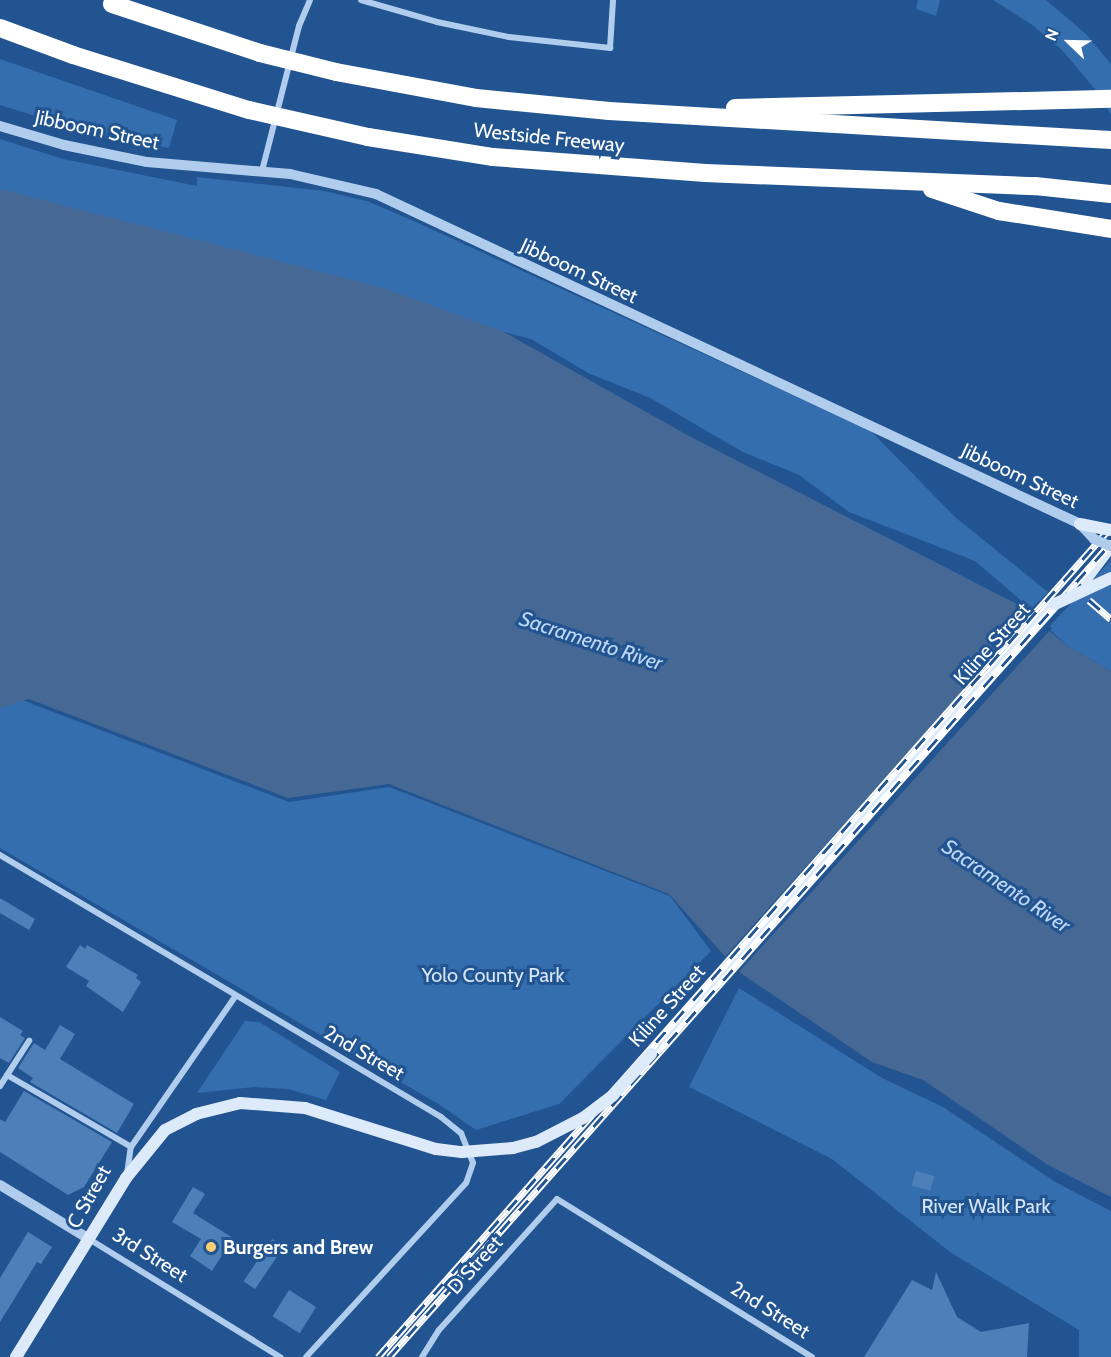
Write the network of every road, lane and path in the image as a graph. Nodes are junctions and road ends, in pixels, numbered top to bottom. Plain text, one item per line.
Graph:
1 (310, 0) edge
2 (361, 0) edge
3 (613, 0) edge
4 (107, 2) edge
5 (0, 28) edge
6 (1111, 99) edge
7 (609, 111) junction
8 (0, 126) edge
9 (1111, 140) edge
10 (262, 171) junction
11 (910, 182) junction
12 (1111, 194) edge
13 (1111, 229) edge
14 (1080, 524) junction
15 (1111, 530) edge
16 (1111, 546) edge
17 (1111, 578) edge
18 (1055, 604) junction
19 (0, 855) edge
20 (235, 997) junction
21 (29, 1041) dead end
22 (7, 1075) junction
23 (0, 1086) edge
24 (131, 1147) junction
25 (126, 1178) junction
26 (0, 1185) edge
27 (557, 1198) joint
28 (89, 1239) junction
29 (812, 1356) edge
30 (16, 1357) edge
31 (280, 1357) edge
32 (306, 1357) edge
33 (422, 1357) edge

1 - 10 street
2 - 3 street
4 - 7 highway, Westside Freeway, bridge
5 - 11 highway, Westside Freeway, bridge
6 - 7 highway
7 - 9 highway, Westside Freeway
8 - 10 street, Jibboom Street
10 - 14 street, Jibboom Street
11 - 12 highway, Westside Freeway
11 - 13 highway
14 - 15 main road, bridge
14 - 16 street, Jibboom Street, bridge
16 - 18 main road, Kiline Street, bridge
17 - 18 main road, bridge
18 - 25 main road, Kiline Street, bridge
19 - 20 street, 2nd Street
20 - 24 street, C Street
20 - 32 street, 2nd Street
21 - 22 street
22 - 23 street
22 - 24 street
24 - 25 street, C Street
25 - 28 main road, C Street
26 - 28 street, 3rd Street
27 - 29 street, 2nd Street
27 - 33 street, D Street
28 - 30 main road, C Street
28 - 31 street, 3rd Street

